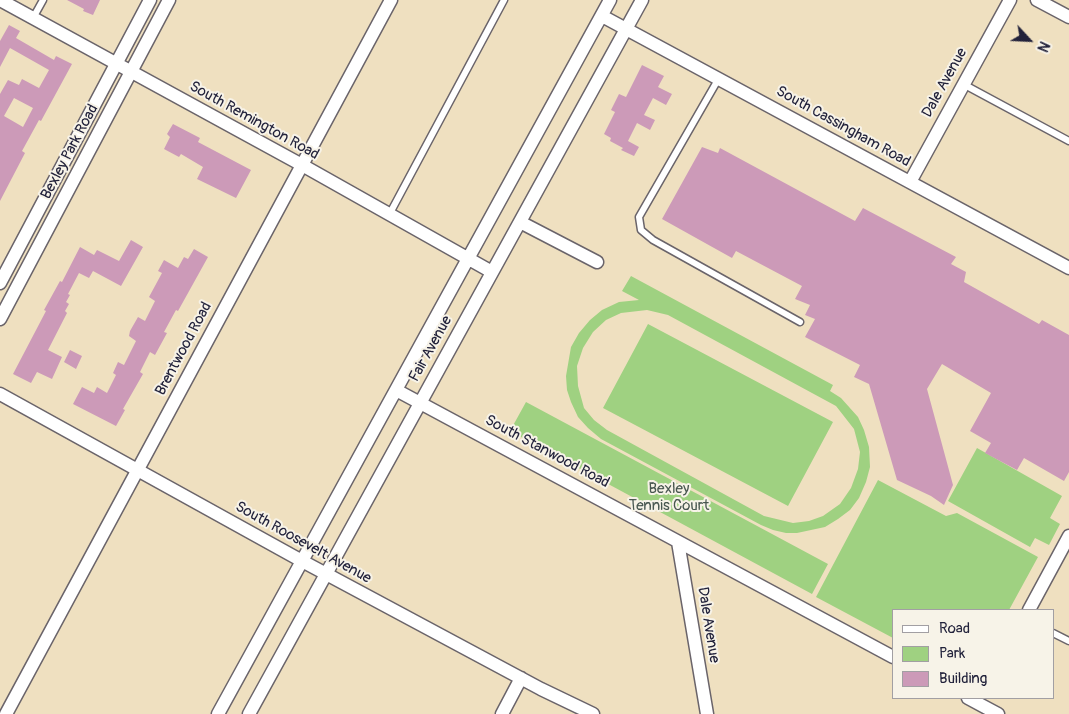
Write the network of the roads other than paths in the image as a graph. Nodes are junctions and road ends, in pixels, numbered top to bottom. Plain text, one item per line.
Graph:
1 (0, 0) edge
2 (43, 0) edge
3 (150, 0) edge
4 (168, 0) edge
5 (391, 0) edge
6 (504, 0) edge
7 (610, 0) edge
8 (642, 0) edge
9 (1010, 0) edge
10 (1037, 0) edge
11 (602, 16) junction
12 (1069, 17) edge
13 (33, 18) junction
14 (626, 29) junction
15 (116, 64) junction
16 (130, 72) junction
17 (719, 78) junction
18 (963, 84) junction
19 (1069, 141) edge
20 (302, 165) junction
21 (62, 166) junction
22 (77, 174) junction
23 (910, 182) junction
24 (389, 215) junction
25 (520, 222) junction
26 (13, 259) junction
27 (468, 259) junction
28 (597, 262) dead end
29 (28, 266) junction
30 (1069, 268) edge
31 (492, 272) junction
32 (0, 284) edge
33 (0, 319) edge
34 (800, 322) dead end
35 (396, 390) junction
36 (0, 394) edge
37 (420, 403) junction
38 (138, 471) junction
39 (1069, 536) edge
40 (678, 542) junction
41 (302, 561) junction
42 (326, 574) junction
43 (1030, 609) edge
44 (1054, 634) edge
45 (1069, 642) edge
46 (892, 656) edge
47 (521, 678) junction
48 (976, 700) edge
49 (6, 714) edge
50 (218, 714) edge
51 (249, 714) edge
52 (502, 714) edge
53 (593, 714) edge
54 (707, 714) edge
55 (998, 714) edge

1 - 13 street, South Remington Road
2 - 13 lane
3 - 15 street, Bexley Park Road
4 - 16 street, Bexley Park Road
5 - 20 street, Brentwood Road
6 - 24 lane
7 - 11 street, Fair Avenue
8 - 14 street, Fair Avenue
9 - 18 street, Dale Avenue
10 - 12 street
11 - 14 street, South Cassingham Road
11 - 27 street, Fair Avenue
13 - 15 street, South Remington Road
14 - 17 street, South Cassingham Road
14 - 25 street, Fair Avenue
15 - 16 street, South Remington Road
15 - 21 street, Bexley Park Road
16 - 20 street, South Remington Road
16 - 22 street, Bexley Park Road
17 - 23 street, South Cassingham Road
17 - 34 lane
18 - 19 lane
18 - 23 street, Dale Avenue
20 - 24 street, South Remington Road
20 - 38 street, Brentwood Road
21 - 22 lane
21 - 26 street, Bexley Park Road
22 - 29 street, Bexley Park Road
23 - 30 street, South Cassingham Road
24 - 27 street, South Remington Road
25 - 28 street
25 - 31 street, Fair Avenue
26 - 29 lane
26 - 32 street, Bexley Park Road
27 - 31 street, South Remington Road
27 - 35 street, Fair Avenue
29 - 33 street, Bexley Park Road
31 - 37 street, Fair Avenue
35 - 37 street, South Stanwood Road
35 - 41 street, Fair Avenue
36 - 38 street, South Roosevelt Avenue
37 - 40 street, South Stanwood Road
37 - 42 street, Fair Avenue
38 - 41 street, South Roosevelt Avenue
38 - 49 street, Brentwood Road
39 - 43 street
40 - 46 street, South Stanwood Road
40 - 54 street, Dale Avenue
41 - 42 street, South Roosevelt Avenue
41 - 50 street, Fair Avenue
42 - 47 street, South Roosevelt Avenue
42 - 51 street, Fair Avenue
44 - 45 lane
47 - 52 street
47 - 53 street, South Roosevelt Avenue
48 - 55 street

